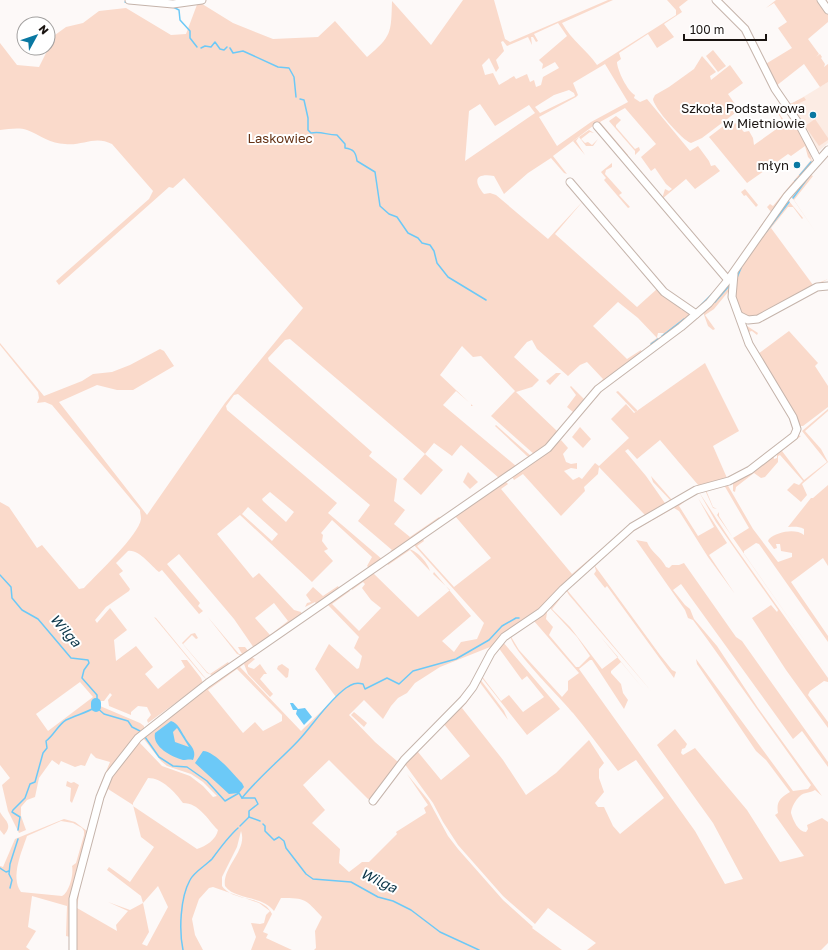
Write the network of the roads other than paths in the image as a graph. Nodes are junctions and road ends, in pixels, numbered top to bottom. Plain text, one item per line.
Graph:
1 (129, 0) edge
2 (202, 0) edge
3 (716, 0) edge
4 (821, 0) edge
5 (828, 10) edge
6 (597, 126) dead end
7 (828, 150) edge
8 (818, 160) junction
9 (570, 182) dead end
10 (735, 270) junction
11 (728, 280) junction
12 (828, 286) edge
13 (696, 314) junction
14 (740, 316) junction
15 (373, 801) dead end
16 (73, 950) edge

1 - 2 street
3 - 8 street
4 - 5 street
6 - 11 street
7 - 8 street
8 - 10 street
9 - 13 street
10 - 11 street
10 - 14 street
11 - 13 street
12 - 14 street
13 - 16 street
14 - 15 street

